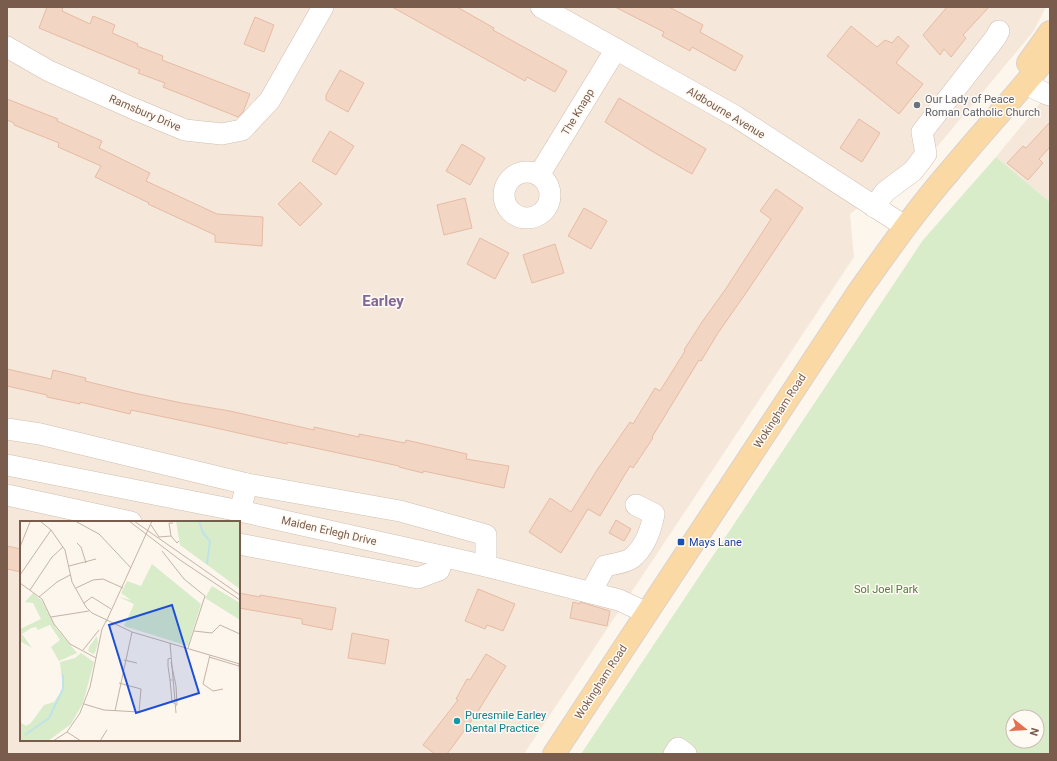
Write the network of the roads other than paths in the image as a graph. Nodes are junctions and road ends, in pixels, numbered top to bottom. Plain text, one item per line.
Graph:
1 (323, 7) edge
2 (541, 7) edge
3 (999, 31) dead end
4 (1050, 32) edge
5 (7, 47) edge
6 (616, 49) junction
7 (1050, 53) edge
8 (1050, 68) edge
9 (1026, 84) junction
10 (1050, 95) edge
11 (539, 175) dead end
12 (874, 207) junction
13 (906, 227) junction
14 (7, 429) edge
15 (7, 465) edge
16 (247, 484) junction
17 (7, 495) edge
18 (636, 505) dead end
19 (240, 511) junction
20 (126, 521) edge
21 (240, 544) edge
22 (444, 557) junction
23 (486, 566) junction
24 (591, 592) junction
25 (647, 613) junction
26 (554, 754) edge
27 (674, 754) edge
28 (686, 754) edge

1 - 5 street, Ramsbury Drive
2 - 6 street, Aldbourne Avenue
3 - 12 street
4 - 9 main road
6 - 11 street, The Knapp
6 - 12 street, Aldbourne Avenue
7 - 9 main road, Wokingham Road
8 - 9 main road, Wokingham Road
9 - 10 street
9 - 13 main road, Wokingham Road
12 - 13 street, Aldbourne Avenue
13 - 25 main road, Wokingham Road
14 - 16 street
15 - 19 street, Maiden Erlegh Drive
16 - 19 street
16 - 23 street
17 - 20 street
18 - 24 street
19 - 22 street, Maiden Erlegh Drive
21 - 22 street
22 - 23 street, Maiden Erlegh Drive
23 - 24 street, Maiden Erlegh Drive
24 - 25 street, Maiden Erlegh Drive
25 - 26 main road, Wokingham Road
27 - 28 street

